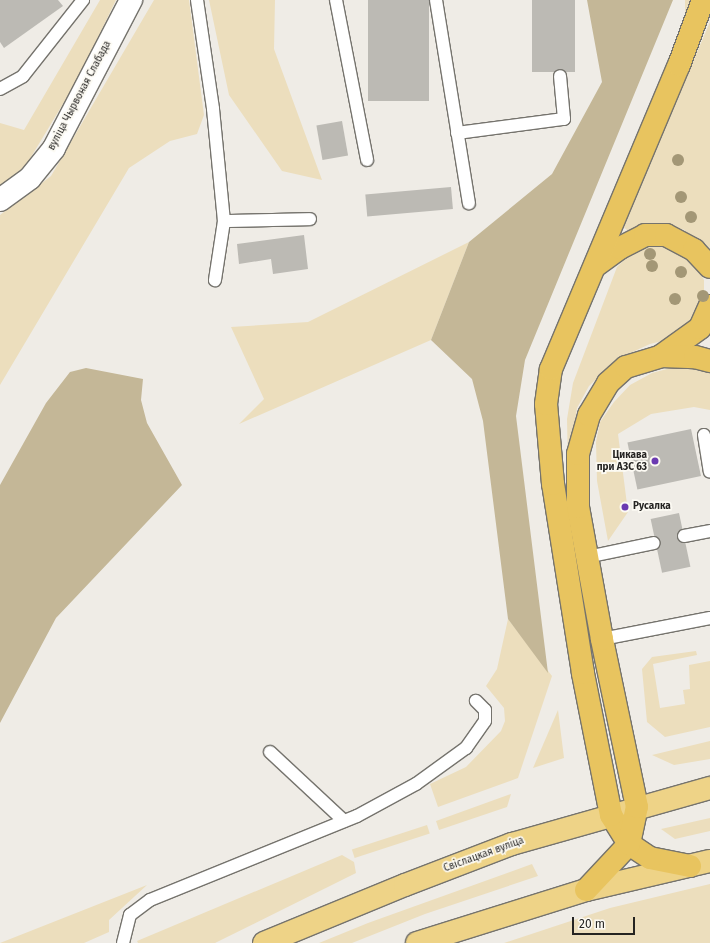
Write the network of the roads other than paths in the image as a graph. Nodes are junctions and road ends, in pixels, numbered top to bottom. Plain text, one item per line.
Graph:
1 (83, 0) edge
2 (130, 0) edge
3 (197, 0) edge
4 (336, 0) edge
5 (436, 0) edge
6 (703, 0) edge
7 (560, 76) dead end
8 (0, 89) edge
9 (457, 133) junction
10 (367, 160) dead end
11 (0, 200) edge
12 (469, 203) dead end
13 (310, 219) dead end
14 (224, 221) junction
15 (595, 266) junction
16 (710, 267) edge
17 (215, 280) dead end
18 (710, 306) edge
19 (661, 356) junction
20 (710, 361) edge
21 (704, 435) dead end
22 (710, 472) edge
23 (710, 531) edge
24 (684, 536) dead end
25 (654, 543) dead end
26 (586, 557) junction
27 (710, 618) edge
28 (602, 639) junction
29 (476, 701) dead end
30 (270, 752) dead end
31 (710, 788) edge
32 (637, 807) junction
33 (611, 815) junction
34 (344, 821) junction
35 (629, 844) junction
36 (700, 863) edge
37 (586, 890) junction
38 (123, 943) edge
39 (264, 943) edge
40 (417, 943) edge

1 - 8 lane
2 - 11 street, вуліца Чырвоная Слабада
3 - 14 lane
4 - 10 lane
5 - 9 lane
6 - 15 highway
7 - 9 lane
9 - 12 lane
13 - 14 lane
14 - 17 lane
15 - 16 highway
15 - 33 highway
18 - 19 highway
19 - 20 highway
19 - 26 highway
21 - 22 lane
23 - 24 lane
25 - 26 lane
26 - 28 highway
27 - 28 lane
28 - 32 highway
29 - 34 lane
30 - 34 lane
31 - 32 main road, Свіслацкая вуліца
32 - 33 main road, Свіслацкая вуліца
32 - 35 highway
33 - 35 highway
33 - 39 main road, Свіслацкая вуліца
34 - 38 lane
35 - 36 highway
35 - 37 highway
36 - 37 main road
37 - 40 main road

